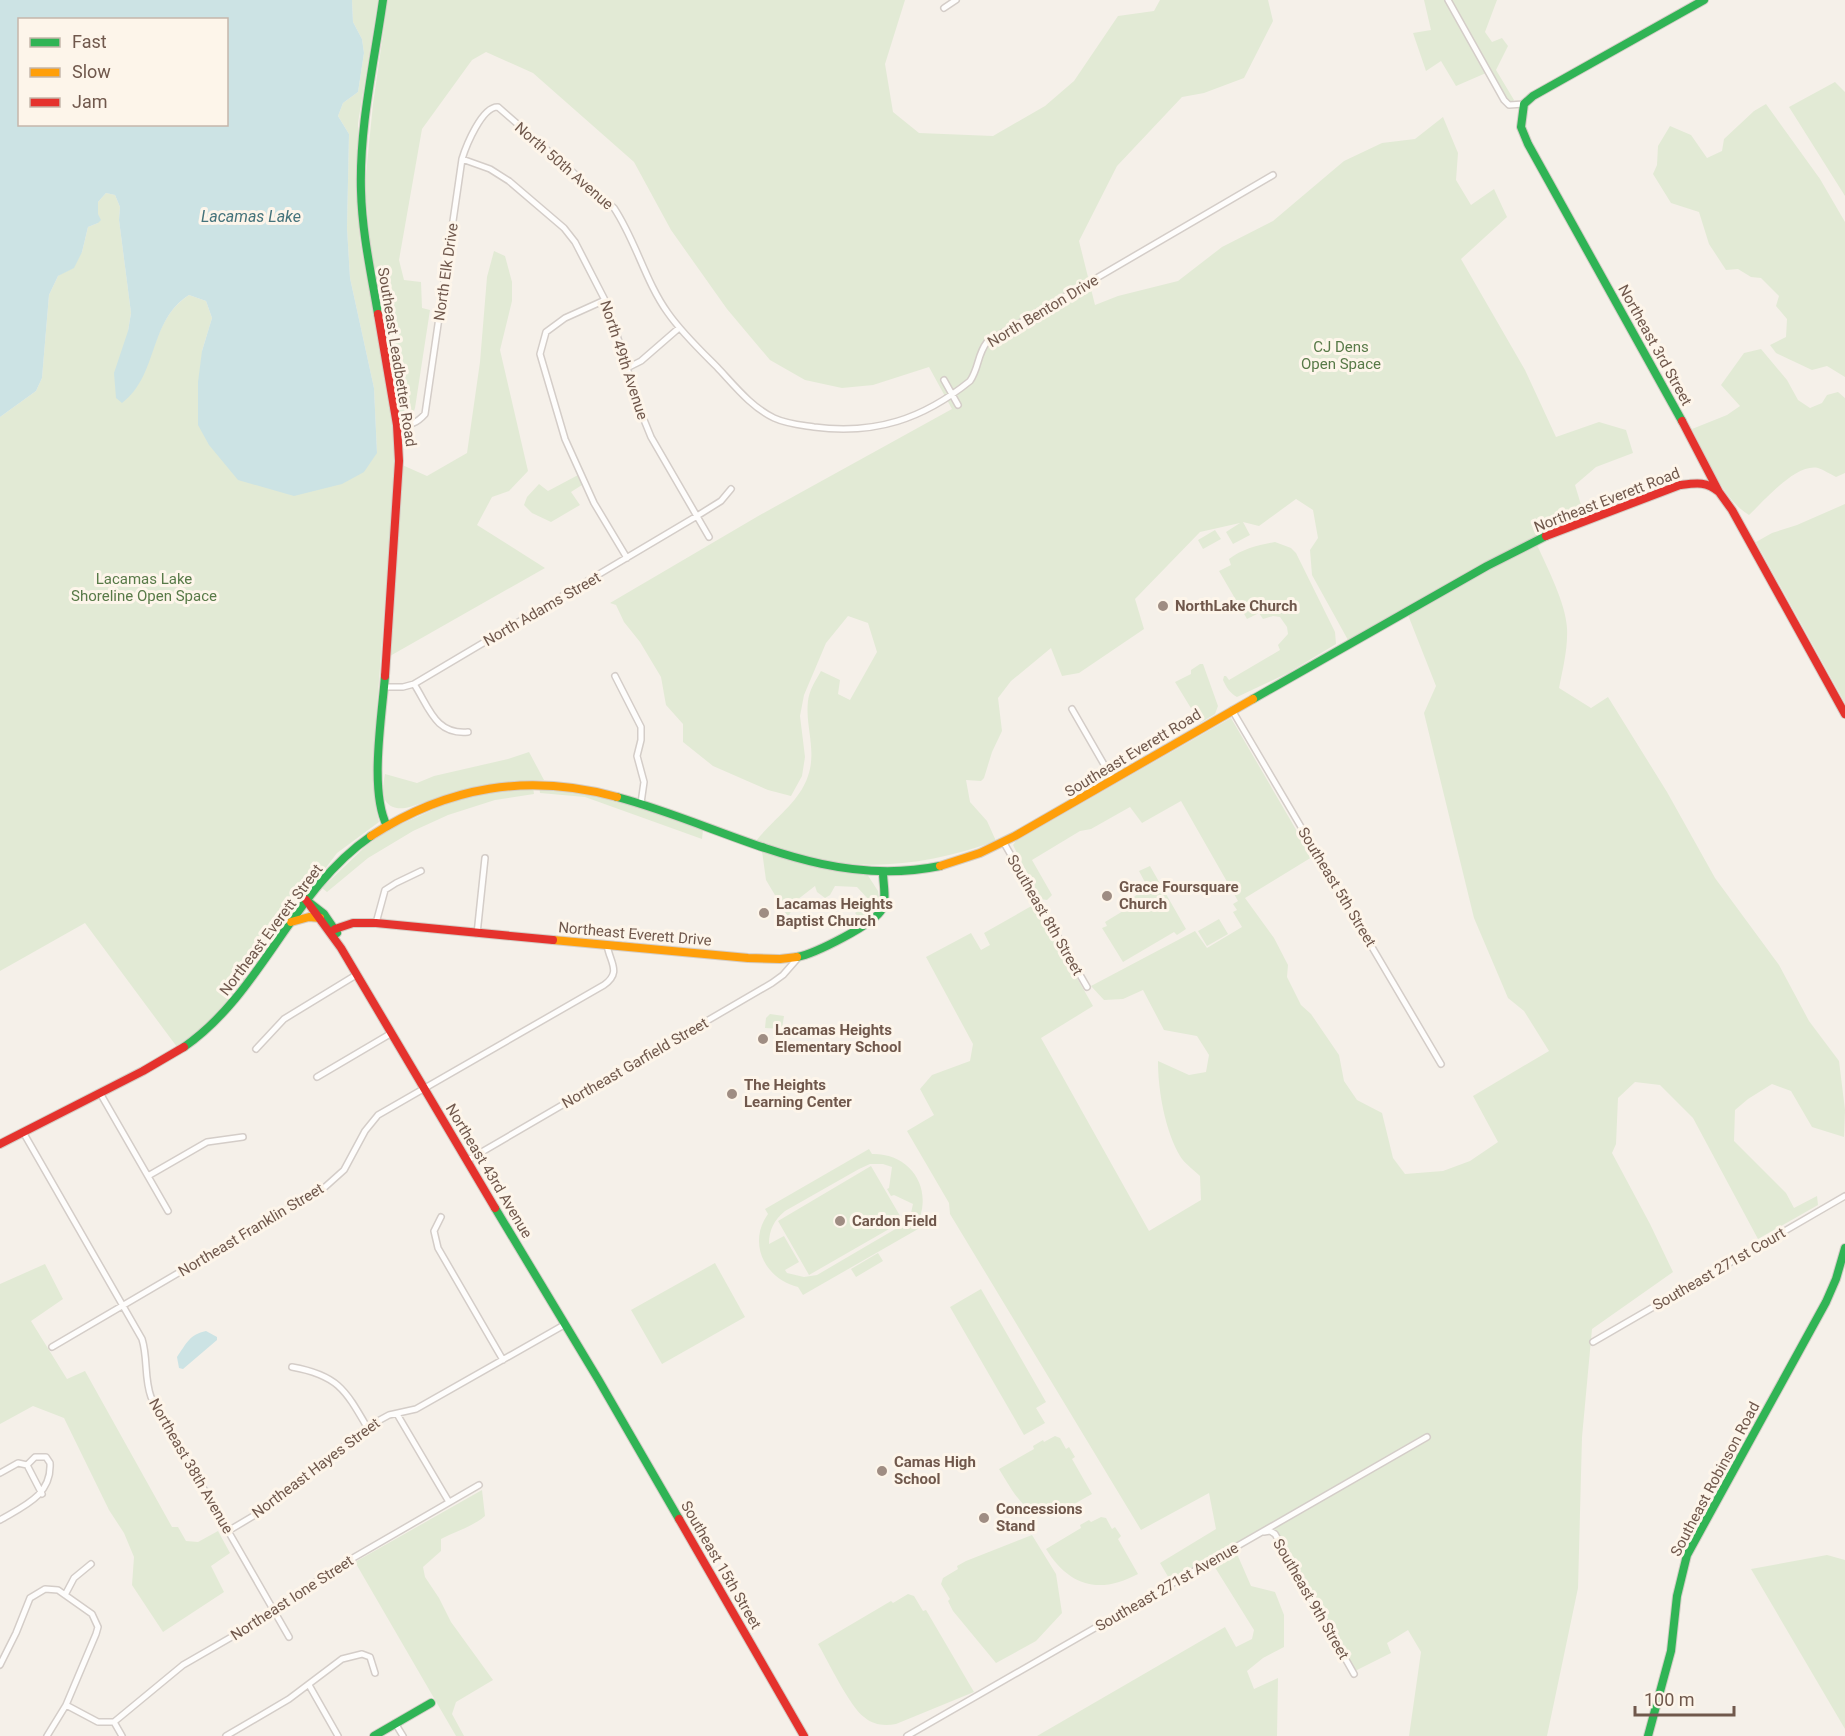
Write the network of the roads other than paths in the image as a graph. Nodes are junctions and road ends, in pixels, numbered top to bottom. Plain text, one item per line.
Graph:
1 (383, 0) edge
2 (956, 0) edge
3 (1448, 0) edge
4 (1704, 0) edge
5 (944, 8) dead end
6 (1524, 104) junction
7 (492, 107) joint
8 (462, 159) junction
9 (1273, 175) dead end
10 (605, 300) junction
11 (679, 328) junction
12 (627, 368) junction
13 (944, 380) dead end
14 (952, 394) junction
15 (958, 405) dead end
16 (397, 425) junction
17 (731, 489) dead end
18 (1719, 492) junction
19 (697, 516) junction
20 (709, 537) dead end
21 (1504, 556) joint
22 (627, 558) junction
23 (615, 676) dead end
24 (414, 684) junction
25 (384, 687) junction
26 (1072, 710) dead end
27 (1232, 710) junction
28 (1845, 714) edge
29 (468, 732) dead end
30 (1113, 780) junction
31 (641, 803) junction
32 (387, 826) junction
33 (1004, 843) junction
34 (750, 844) joint
35 (484, 858) dead end
36 (421, 871) dead end
37 (883, 872) junction
38 (306, 900) junction
39 (320, 918) junction
40 (291, 922) junction
41 (376, 923) junction
42 (335, 929) junction
43 (477, 933) junction
44 (607, 945) junction
45 (341, 948) junction
46 (796, 959) junction
47 (356, 975) junction
48 (1087, 987) dead end
49 (390, 1034) junction
50 (256, 1049) dead end
51 (1441, 1064) dead end
52 (317, 1077) dead end
53 (424, 1089) junction
54 (100, 1093) junction
55 (23, 1132) junction
56 (243, 1137) dead end
57 (0, 1144) edge
58 (468, 1160) junction
59 (148, 1176) junction
60 (1845, 1196) edge
61 (168, 1211) dead end
62 (441, 1217) dead end
63 (1845, 1248) edge
64 (123, 1305) junction
65 (564, 1325) junction
66 (1593, 1342) dead end
67 (52, 1347) dead end
68 (503, 1360) junction
69 (292, 1367) dead end
70 (615, 1408) joint
71 (397, 1414) junction
72 (367, 1427) junction
73 (1427, 1437) dead end
74 (27, 1465) junction
75 (0, 1473) edge
76 (479, 1485) dead end
77 (42, 1494) junction
78 (449, 1502) junction
79 (0, 1520) edge
80 (228, 1530) junction
81 (1263, 1532) junction
82 (91, 1564) dead end
83 (65, 1595) junction
84 (275, 1612) junction
85 (289, 1637) dead end
86 (0, 1665) edge
87 (375, 1673) dead end
88 (1354, 1674) dead end
89 (309, 1685) junction
90 (430, 1703) dead end
91 (66, 1705) junction
92 (114, 1722) junction
93 (395, 1723) junction
94 (47, 1736) edge
95 (122, 1736) edge
96 (226, 1736) edge
97 (338, 1736) edge
98 (374, 1736) edge
99 (403, 1736) edge
100 (804, 1736) edge
101 (907, 1736) edge
102 (1648, 1736) edge

1 - 16 street, Southeast Leadbetter Road
2 - 5 street
3 - 6 street
4 - 6 street
6 - 18 street, Northeast 3rd Street
7 - 8 street, North Elk Drive
7 - 11 street, North 50th Avenue
8 - 10 street, North 49th Avenue
8 - 16 street, North Elk Drive
9 - 14 street, North Benton Drive
10 - 12 street, North 49th Avenue
10 - 22 street
11 - 12 street
11 - 14 street, North Benton Drive
12 - 19 street, North 49th Avenue
13 - 14 street
14 - 15 street
16 - 25 street, Southeast Leadbetter Road
17 - 19 street, North Adams Street
18 - 21 street, Northeast Everett Road
18 - 28 street, Northeast 3rd Street
19 - 20 street, North 49th Avenue
19 - 22 street, North Adams Street
21 - 27 street, Southeast Everett Road
22 - 24 street, North Adams Street
23 - 31 street
24 - 25 street, North Adams Street
24 - 29 street
25 - 32 street, Southeast Leadbetter Road
26 - 30 street
27 - 30 street, Southeast Everett Road
27 - 51 street, Southeast 5th Street
30 - 33 street, Southeast Everett Road
31 - 32 street, Northeast Everett Street
31 - 34 street, Northeast Everett Street
32 - 38 street, Northeast Everett Street
33 - 37 street, Southeast Everett Road
33 - 48 street, Southeast 8th Street
34 - 37 street, Southeast Everett Road
35 - 43 street
36 - 41 street
37 - 46 street, Northeast Everett Drive
38 - 39 street, Northeast 43rd Avenue
38 - 40 street, Northeast Everett Street
38 - 42 street, Northeast 43rd Avenue
39 - 40 street
39 - 45 street, Northeast 43rd Avenue
40 - 54 street, Northeast Everett Street
41 - 42 street, Northeast Everett Drive
41 - 43 street, Northeast Everett Drive
42 - 45 street, Northeast 43rd Avenue
43 - 44 street, Northeast Everett Drive
44 - 46 street, Northeast Everett Drive
44 - 53 street, Northeast Franklin Street
45 - 47 street, Northeast 43rd Avenue
46 - 58 street, Northeast Garfield Street
47 - 49 street, Northeast 43rd Avenue
47 - 50 street
49 - 52 street
49 - 53 street, Northeast 43rd Avenue
53 - 58 street, Northeast 43rd Avenue
53 - 64 street, Northeast Franklin Street
54 - 55 street, Northeast Everett Street
54 - 59 street
55 - 57 street, Northeast Everett Street
55 - 64 street, Northeast 38th Avenue
56 - 59 street
58 - 65 street, Northeast 43rd Avenue
59 - 61 street
60 - 66 street, Southeast 271st Court
62 - 68 street
63 - 102 street, Southeast Robinson Road
64 - 67 street, Northeast Franklin Street
64 - 80 street, Northeast 38th Avenue
65 - 68 street, Northeast Hayes Street
65 - 70 street, Northeast 43rd Avenue
68 - 71 street, Northeast Hayes Street
69 - 72 street
70 - 100 street, Southeast 15th Street
71 - 72 street, Northeast Hayes Street
71 - 78 street
72 - 80 street, Northeast Hayes Street
73 - 81 street, Southeast 271st Avenue
74 - 75 street
74 - 77 street
74 - 77 street
76 - 78 street, Northeast Ione Street
77 - 79 street
78 - 84 street, Northeast Ione Street
80 - 84 street, Northeast 38th Avenue
81 - 88 street, Southeast 9th Street
81 - 101 street, Southeast 271st Avenue
82 - 83 street
83 - 86 street
83 - 91 street
84 - 85 street, Northeast 38th Avenue
84 - 92 street, Northeast Ione Street
87 - 89 street
89 - 96 street
89 - 97 street
90 - 93 street
91 - 92 street
91 - 94 street
92 - 95 street
93 - 98 street
93 - 99 street

